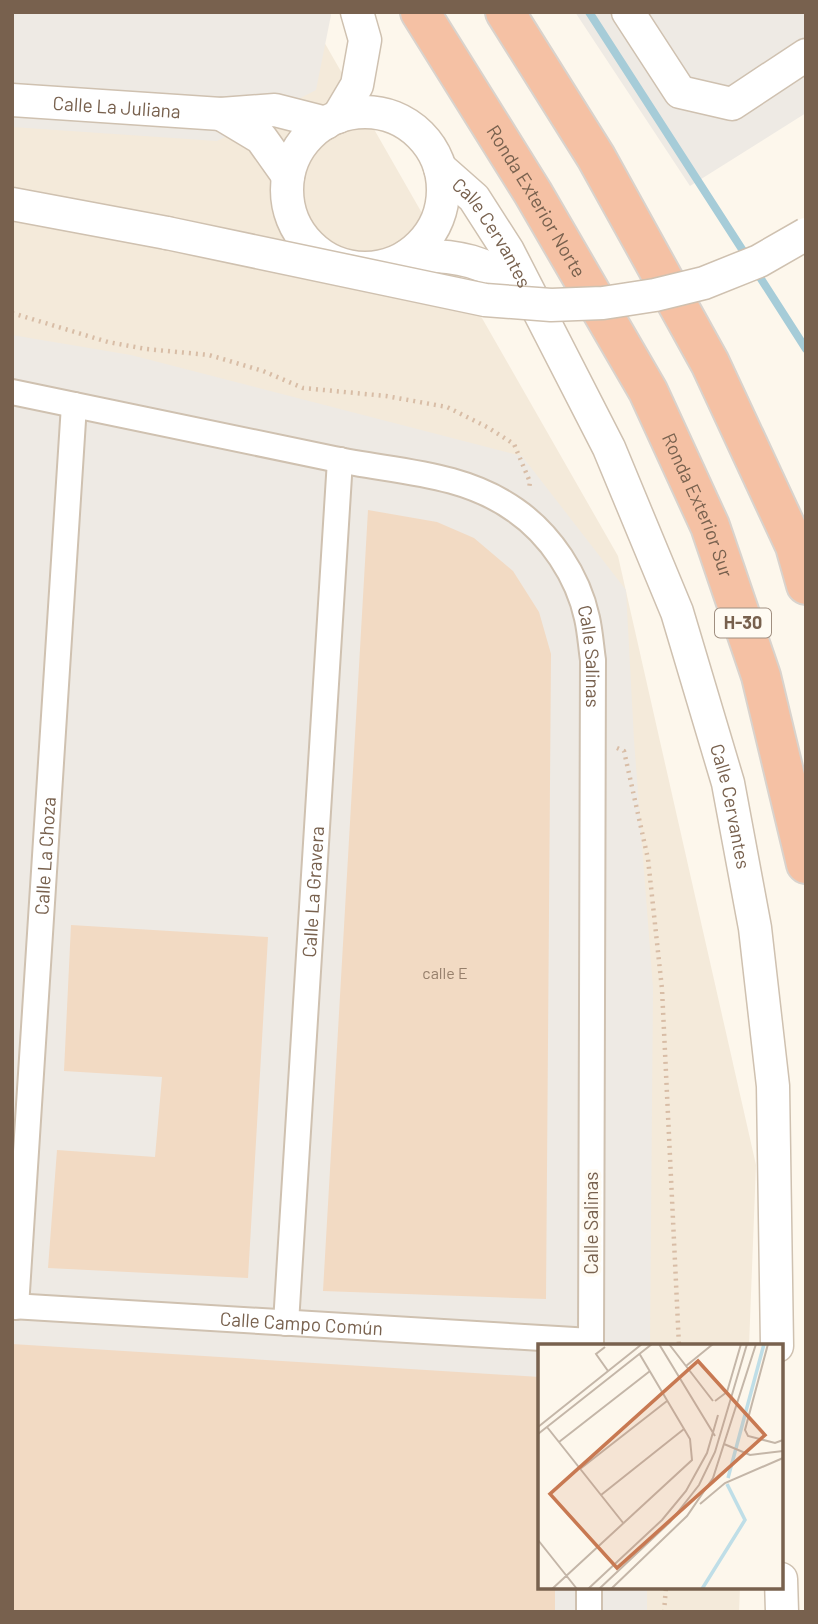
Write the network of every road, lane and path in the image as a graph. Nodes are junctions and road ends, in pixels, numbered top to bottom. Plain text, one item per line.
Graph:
1 (357, 12) edge
2 (403, 12) edge
3 (420, 12) edge
4 (505, 12) edge
5 (628, 12) edge
6 (806, 55) edge
7 (12, 100) edge
8 (476, 102) junction
9 (221, 114) junction
10 (332, 120) junction
11 (440, 168) junction
12 (288, 176) junction
13 (12, 204) edge
14 (806, 234) edge
15 (407, 256) junction
16 (536, 302) junction
17 (12, 313) edge
18 (648, 391) joint
19 (12, 392) edge
20 (74, 405) junction
21 (340, 460) junction
22 (528, 493) dead end
23 (806, 585) edge
24 (610, 744) dead end
25 (806, 864) edge
26 (14, 1306) edge
27 (286, 1323) junction
28 (591, 1343) edge
29 (679, 1344) edge
30 (777, 1344) edge
31 (589, 1589) edge
32 (666, 1589) edge
33 (781, 1589) edge
34 (589, 1612) edge
35 (664, 1612) edge
36 (782, 1612) edge

1 - 10 street
2 - 8 highway
3 - 8 highway, Ronda Exterior Norte / H-30
4 - 23 highway
5 - 6 street
7 - 9 street, Calle La Juliana
8 - 18 highway, Ronda Exterior Norte / H-30
9 - 10 street, Calle La Juliana
9 - 12 street, Calle La Juliana
10 - 11 street
10 - 12 street
11 - 15 street
11 - 16 street, Calle Cervantes
12 - 15 street
13 - 14 street, bridge
15 - 16 street, Calle Cervantes
16 - 30 street, Calle Cervantes
17 - 22 path
18 - 25 highway, Ronda Exterior Sur / H-30
19 - 20 street, Calle Salinas
20 - 21 street, Calle Salinas
20 - 26 street, Calle La Choza
21 - 27 street, Calle La Gravera
21 - 28 street, Calle Salinas
24 - 29 path
26 - 27 street, Calle Campo Común
27 - 28 street, Calle Campo Común
31 - 34 street
32 - 35 path
33 - 36 street

